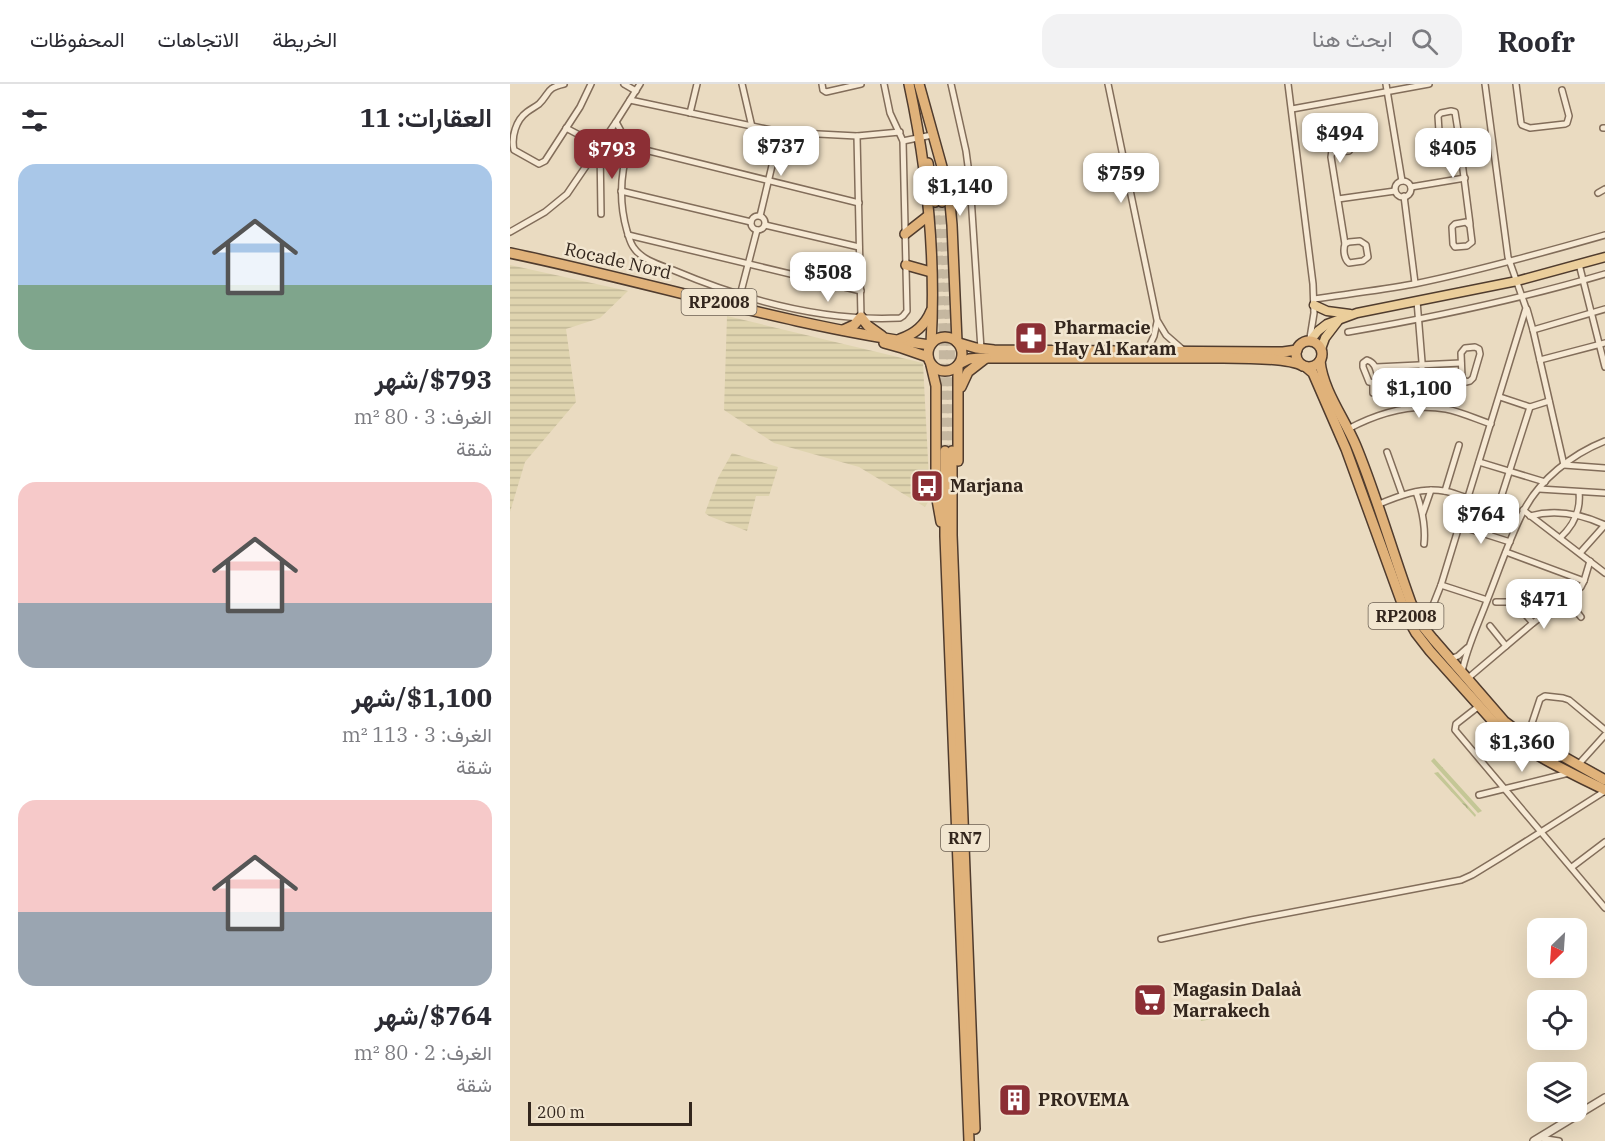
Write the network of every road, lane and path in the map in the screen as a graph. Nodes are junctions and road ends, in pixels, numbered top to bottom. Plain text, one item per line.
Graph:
1 (564, 84) edge
2 (591, 84) edge
3 (624, 84) edge
4 (640, 84) edge
5 (697, 84) edge
6 (742, 84) edge
7 (822, 84) edge
8 (861, 84) edge
9 (884, 84) edge
10 (909, 84) edge
11 (919, 84) edge
12 (951, 84) edge
13 (1108, 84) edge
14 (1288, 84) edge
15 (1386, 84) edge
16 (1429, 84) edge
17 (1485, 84) edge
18 (1516, 84) edge
19 (1562, 90) dead end
20 (636, 91) junction
21 (1387, 92) junction
22 (630, 100) junction
23 (1292, 109) junction
24 (690, 113) junction
25 (616, 122) junction
26 (752, 127) junction
27 (566, 128) junction
28 (1458, 131) junction
29 (780, 132) junction
30 (900, 132) junction
31 (932, 135) junction
32 (857, 136) junction
33 (920, 138) junction
34 (903, 141) junction
35 (600, 146) junction
36 (629, 146) junction
37 (1332, 150) junction
38 (1464, 178) junction
39 (768, 181) junction
40 (1402, 181) junction
41 (1411, 187) junction
42 (1605, 189) edge
43 (621, 191) junction
44 (1395, 191) junction
45 (1598, 193) dead end
46 (1404, 196) junction
47 (1338, 199) junction
48 (859, 202) junction
49 (601, 214) dead end
50 (760, 216) junction
51 (928, 216) junction
52 (751, 222) junction
53 (1470, 224) junction
54 (765, 225) junction
55 (757, 230) junction
56 (510, 232) edge
57 (905, 234) junction
58 (1605, 235) edge
59 (628, 236) junction
60 (1345, 244) junction
61 (860, 247) junction
62 (510, 253) edge
63 (1605, 256) edge
64 (510, 258) edge
65 (1509, 262) junction
66 (748, 264) junction
67 (1579, 264) junction
68 (906, 265) junction
69 (931, 272) junction
70 (1605, 274) edge
71 (1583, 280) junction
72 (1517, 281) junction
73 (1415, 283) junction
74 (861, 291) junction
75 (740, 296) junction
76 (1523, 297) junction
77 (1417, 301) junction
78 (1314, 302) junction
79 (737, 307) junction
80 (1526, 308) junction
81 (932, 309) junction
82 (1605, 309) edge
83 (1592, 313) junction
84 (1350, 315) junction
85 (861, 317) junction
86 (1157, 320) junction
87 (1419, 320) junction
88 (1338, 321) junction
89 (843, 330) junction
90 (1533, 330) junction
91 (1348, 332) dead end
92 (886, 338) junction
93 (898, 340) junction
94 (1310, 341) junction
95 (958, 343) junction
96 (1602, 344) edge
97 (931, 345) junction
98 (1321, 349) junction
99 (1297, 350) junction
100 (1147, 351) junction
101 (1184, 351) junction
102 (983, 353) junction
103 (1540, 360) junction
104 (930, 361) junction
105 (1320, 361) junction
106 (1461, 363) junction
107 (959, 365) junction
108 (1422, 365) junction
109 (1304, 367) junction
110 (1376, 367) junction
111 (1605, 367) edge
112 (1373, 384) junction
113 (959, 392) junction
114 (1373, 393) dead end
115 (1500, 397) junction
116 (1549, 401) junction
117 (1422, 407) junction
118 (1530, 407) junction
119 (1491, 424) junction
120 (1348, 429) junction
121 (1605, 441) edge
122 (1459, 445) dead end
123 (949, 451) tunnel mouth
124 (1387, 452) dead end
125 (1479, 462) junction
126 (1564, 465) junction
127 (1605, 468) edge
128 (1510, 472) junction
129 (1545, 482) junction
130 (1539, 489) junction
131 (1431, 490) junction
132 (1445, 491) junction
133 (1416, 492) junction
134 (1580, 492) junction
135 (1605, 493) edge
136 (1402, 494) junction
137 (1468, 498) junction
138 (1377, 505) junction
139 (1524, 510) junction
140 (1423, 513) junction
141 (1577, 515) junction
142 (1530, 516) junction
143 (1605, 525) edge
144 (1460, 526) junction
145 (949, 535) junction
146 (1489, 535) junction
147 (1560, 538) junction
148 (1510, 542) junction
149 (1424, 544) dead end
150 (1506, 552) junction
151 (1580, 553) junction
152 (1590, 561) junction
153 (1605, 573) edge
154 (1584, 581) junction
155 (1441, 585) junction
156 (1566, 598) junction
157 (1487, 600) junction
158 (1496, 602) dead end
159 (1581, 617) dead end
160 (1533, 623) junction
161 (1490, 626) dead end
162 (1424, 627) junction
163 (1506, 646) junction
164 (1468, 647) junction
165 (1450, 659) junction
166 (1465, 675) junction
167 (1479, 706) junction
168 (1605, 730) edge
169 (1605, 735) edge
170 (1527, 738) junction
171 (1578, 765) junction
172 (1571, 773) junction
173 (1605, 780) edge
174 (1506, 789) junction
175 (1605, 791) edge
176 (1479, 795) dead end
177 (1541, 832) junction
178 (1605, 842) edge
179 (1572, 867) junction
180 (1605, 908) edge
181 (1161, 939) dead end
182 (1605, 1098) edge
183 (1537, 1139) edge
184 (969, 1141) edge
185 (975, 1141) edge
186 (1559, 1141) edge

1 - 27 street
2 - 27 street
3 - 20 street
4 - 20 street
5 - 24 street
6 - 26 street
7 - 8 street
9 - 30 street
10 - 33 highway
11 - 31 highway
12 - 102 street
13 - 86 street
14 - 23 street
15 - 21 street
16 - 21 street
17 - 65 street
18 - 19 street
20 - 22 street
21 - 23 street
21 - 40 street
22 - 24 street
22 - 25 street
23 - 78 street
24 - 26 street
25 - 35 street
25 - 36 street
26 - 29 street
27 - 35 street
28 - 28 street
28 - 38 street
29 - 32 street
29 - 39 street
30 - 32 street
30 - 34 street
31 - 33 street
31 - 33 highway
31 - 95 highway
32 - 48 street
33 - 34 street
33 - 51 highway
34 - 57 street
35 - 49 street
35 - 56 street
36 - 39 street
36 - 43 street
37 - 37 street
37 - 47 street
38 - 41 street
38 - 53 street
39 - 48 street
39 - 50 street
40 - 41 street
40 - 44 street
41 - 46 street
42 - 45 street
43 - 52 street
43 - 59 street
44 - 46 street
44 - 47 street
46 - 73 street
47 - 60 street
48 - 61 street
50 - 52 street
50 - 54 street
51 - 57 highway
51 - 69 highway
52 - 55 street
53 - 53 street
54 - 55 street
54 - 61 street
55 - 66 street
57 - 68 street
58 - 65 street
59 - 66 street
59 - 75 street
60 - 60 street
61 - 74 street
62 - 79 highway, Rocade Nord / RP2008
63 - 67 main road
64 - 104 highway, Rocade Nord / RP2008
65 - 72 street
65 - 73 street
66 - 74 street
66 - 75 street
67 - 71 street
67 - 72 main road
68 - 69 highway
68 - 85 street
69 - 81 highway
70 - 71 street
71 - 76 street
71 - 83 street
72 - 76 street
72 - 77 main road
73 - 78 street
74 - 85 street
75 - 79 street
75 - 85 street
76 - 80 street
76 - 87 street
77 - 84 main road
77 - 87 street
78 - 84 main road
78 - 94 street
79 - 89 highway, Rocade Nord / RP2008
80 - 90 street
80 - 115 street
81 - 93 highway
81 - 97 highway
82 - 83 street
83 - 90 street
83 - 96 street
84 - 88 main road
85 - 89 highway
85 - 92 highway
86 - 100 street
86 - 101 street
87 - 91 street
87 - 108 street
88 - 94 main road
88 - 98 main road
89 - 92 highway, Rocade Nord / RP2008
90 - 103 street
92 - 93 highway, Rocade Nord / RP2008
93 - 97 highway, Rocade Nord / RP2008
94 - 98 highway
94 - 99 highway
95 - 97 highway
95 - 102 highway
95 - 107 highway
96 - 103 street
96 - 111 street
97 - 104 highway
98 - 105 highway, RP2008
99 - 101 highway
99 - 109 highway, RP2008
100 - 101 highway
100 - 102 highway
102 - 107 highway
102 - 109 highway
102 - 113 highway
103 - 116 street
104 - 107 highway
104 - 145 highway
105 - 109 highway
105 - 120 highway, RP2008
106 - 106 street
106 - 108 street
107 - 113 highway
108 - 110 street
108 - 117 street
109 - 167 highway, RP2008
110 - 112 street
110 - 112 street
112 - 114 street
113 - 145 highway
115 - 118 street
115 - 119 street
116 - 118 street
116 - 126 street
117 - 119 street
117 - 120 street
118 - 128 street
119 - 125 street
120 - 138 highway, RP2008
121 - 126 street
122 - 132 street
123 - 145 highway, RN7
124 - 136 street
125 - 128 street
125 - 137 street
126 - 127 street
126 - 129 street
128 - 129 street
128 - 146 street
129 - 130 street
130 - 134 street
130 - 139 street
131 - 132 street
131 - 133 street
131 - 140 street
132 - 137 street
133 - 136 street
133 - 140 street
134 - 135 street
134 - 141 street
136 - 138 street
137 - 144 street
138 - 162 highway, RP2008
139 - 142 street
139 - 148 street
140 - 149 street
141 - 142 street
141 - 143 street
141 - 147 street
142 - 147 street
143 - 151 street
144 - 146 street
144 - 155 street
145 - 184 highway, RN7
145 - 185 highway, RN7
146 - 148 street
147 - 151 street
148 - 150 street
150 - 154 street
150 - 157 street
151 - 152 street
152 - 153 street
152 - 154 street
154 - 156 street
155 - 157 street
155 - 162 street
156 - 159 street
156 - 160 street
157 - 164 street
158 - 160 street
160 - 163 street
161 - 163 street
162 - 165 highway, RP2008
163 - 166 street
164 - 165 street
164 - 166 street
165 - 166 highway, RP2008
166 - 170 highway, RP2008
167 - 172 highway, RP2008
167 - 174 street
168 - 170 street
169 - 171 street
170 - 171 highway, RP2008
171 - 173 highway, RP2008
172 - 174 street
172 - 175 highway, RP2008
174 - 176 street
174 - 177 street
175 - 177 street
177 - 179 street
177 - 181 street
178 - 179 street
179 - 180 street
182 - 183 street
183 - 186 street

